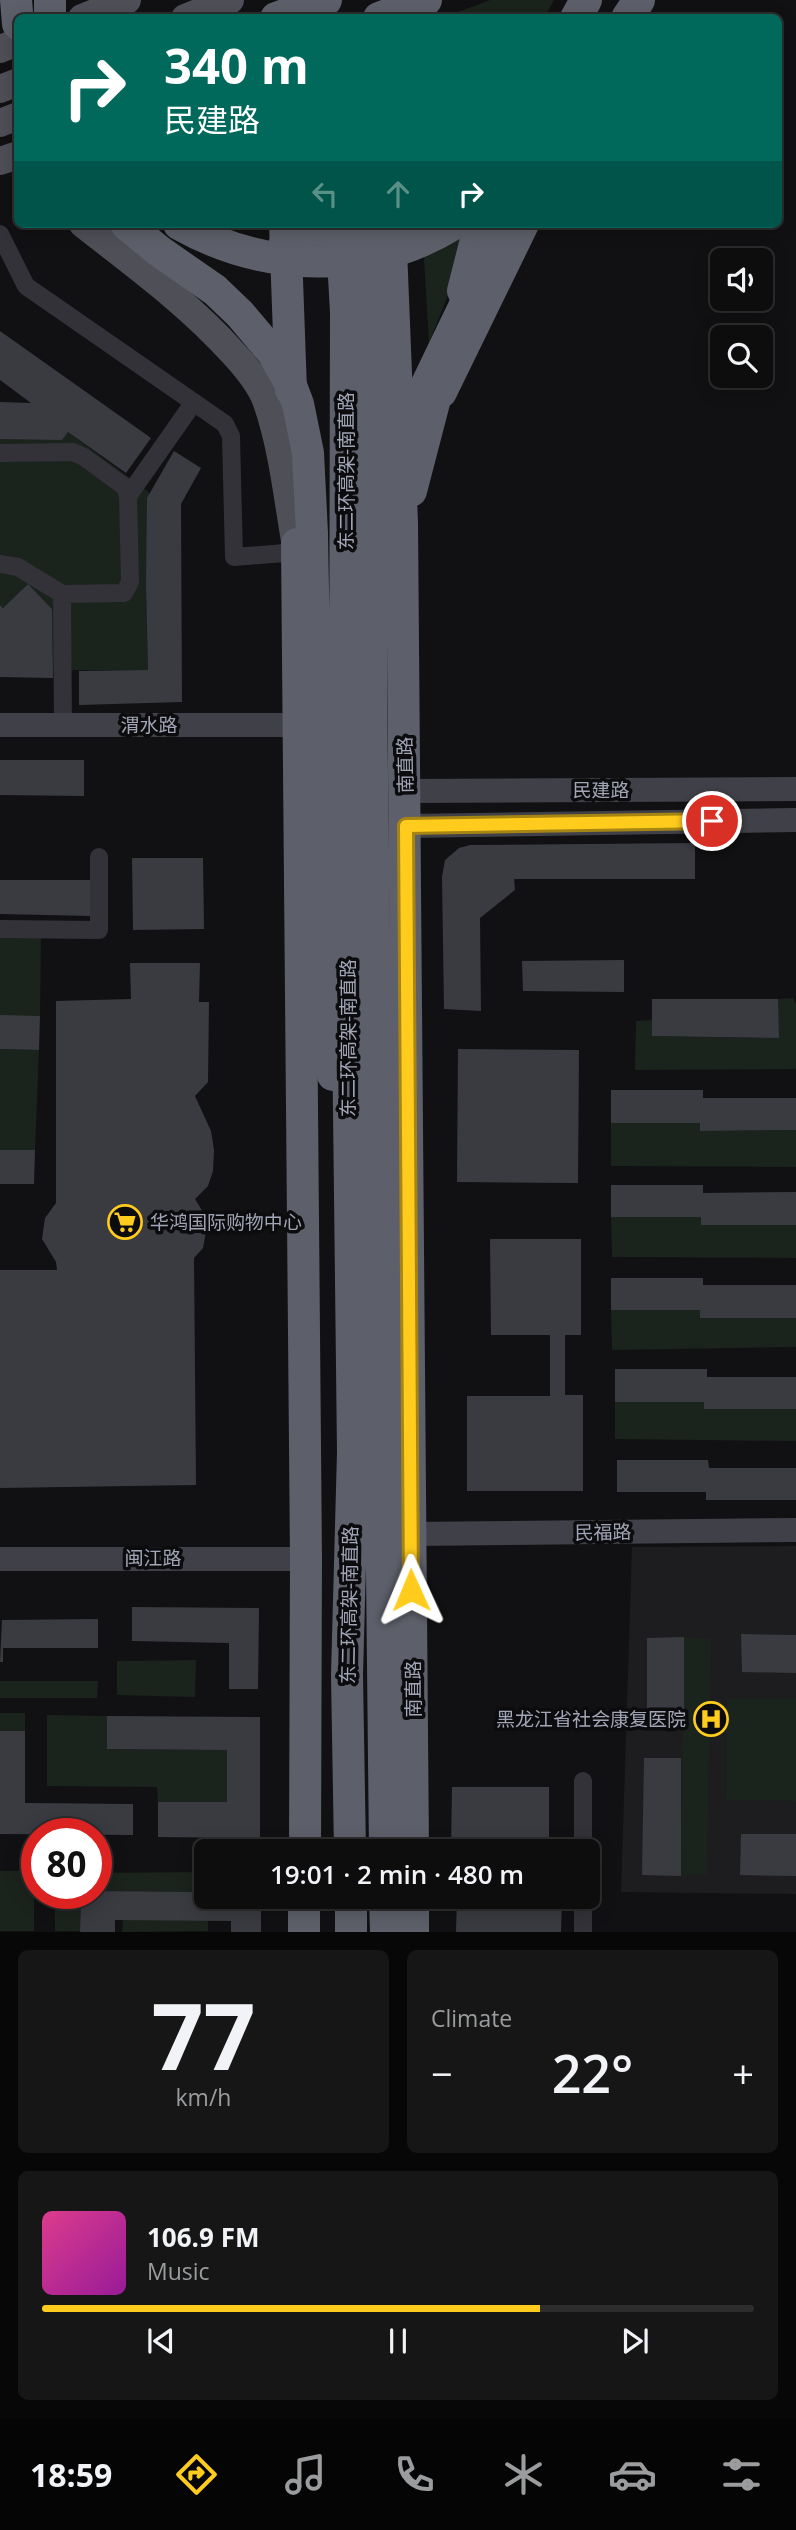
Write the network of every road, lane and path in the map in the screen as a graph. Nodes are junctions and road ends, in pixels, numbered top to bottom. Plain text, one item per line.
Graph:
1 (127, 0) edge
2 (230, 0) edge
3 (326, 0) edge
4 (426, 0) edge
5 (92, 14) edge
6 (195, 14) edge
7 (287, 14) edge
8 (389, 14) edge
9 (88, 228) edge
10 (132, 228) edge
11 (188, 228) edge
12 (341, 228) edge
13 (366, 228) edge
14 (382, 228) edge
15 (382, 228) edge
16 (446, 228) edge
17 (479, 228) edge
18 (502, 228) edge
19 (521, 228) edge
20 (285, 233) edge
21 (0, 234) edge
22 (194, 402) junction
23 (431, 412) junction
24 (0, 453) edge
25 (128, 496) junction
26 (402, 523) junction
27 (297, 552) junction
28 (0, 565) edge
29 (62, 594) junction
30 (0, 725) edge
31 (63, 725) junction
32 (298, 725) junction
33 (796, 789) edge
34 (406, 791) junction
35 (796, 820) edge
36 (406, 826) junction
37 (99, 857) dead end
38 (0, 929) edge
39 (379, 1173) junction
40 (348, 1179) junction
41 (796, 1530) edge
42 (410, 1534) junction
43 (0, 1559) edge
44 (306, 1566) junction
45 (0, 1571) edge
46 (306, 1673) junction
47 (413, 1674) junction
48 (583, 1782) dead end
49 (305, 1839) edge
50 (350, 1839) edge
51 (385, 1839) edge
52 (413, 1839) edge
53 (583, 1839) edge
54 (304, 1909) edge
55 (351, 1909) edge
56 (385, 1909) edge
57 (413, 1909) edge
58 (583, 1909) edge
59 (304, 1931) edge
60 (351, 1931) edge
61 (386, 1931) edge
62 (413, 1931) edge
63 (583, 1931) edge

1 - 5 main road
2 - 6 main road
3 - 7 highway
4 - 8 highway
9 - 27 main road
10 - 40 highway, bridge
11 - 16 highway, bridge
12 - 40 highway, 东二环高架-南直路, bridge
13 - 20 highway
14 - 39 highway, 东二环高架-南直路, bridge
15 - 26 highway, 南直路
17 - 23 highway
18 - 39 highway, bridge
19 - 23 highway
20 - 27 highway
21 - 22 street
22 - 25 street
22 - 27 street
23 - 26 highway
24 - 25 street
25 - 29 street
26 - 34 highway, 南直路
27 - 32 highway
28 - 29 street
29 - 31 street
30 - 31 street, 渭水路
31 - 32 street, 渭水路
32 - 44 highway
33 - 34 street, 民建路
34 - 36 highway, 南直路
35 - 36 street, 民建路
36 - 42 highway, 南直路
37 - 38 street
39 - 51 highway, 东二环高架-南直路, bridge
40 - 50 highway, 东二环高架-南直路, bridge
41 - 42 street, 民福路
42 - 47 highway, 南直路
43 - 44 street, 闽江路
44 - 45 street, 闽江路
44 - 46 highway
46 - 47 highway
46 - 49 highway
47 - 52 highway, 南直路
48 - 53 street
54 - 59 highway
55 - 60 highway
56 - 61 highway
57 - 62 highway
58 - 63 street

